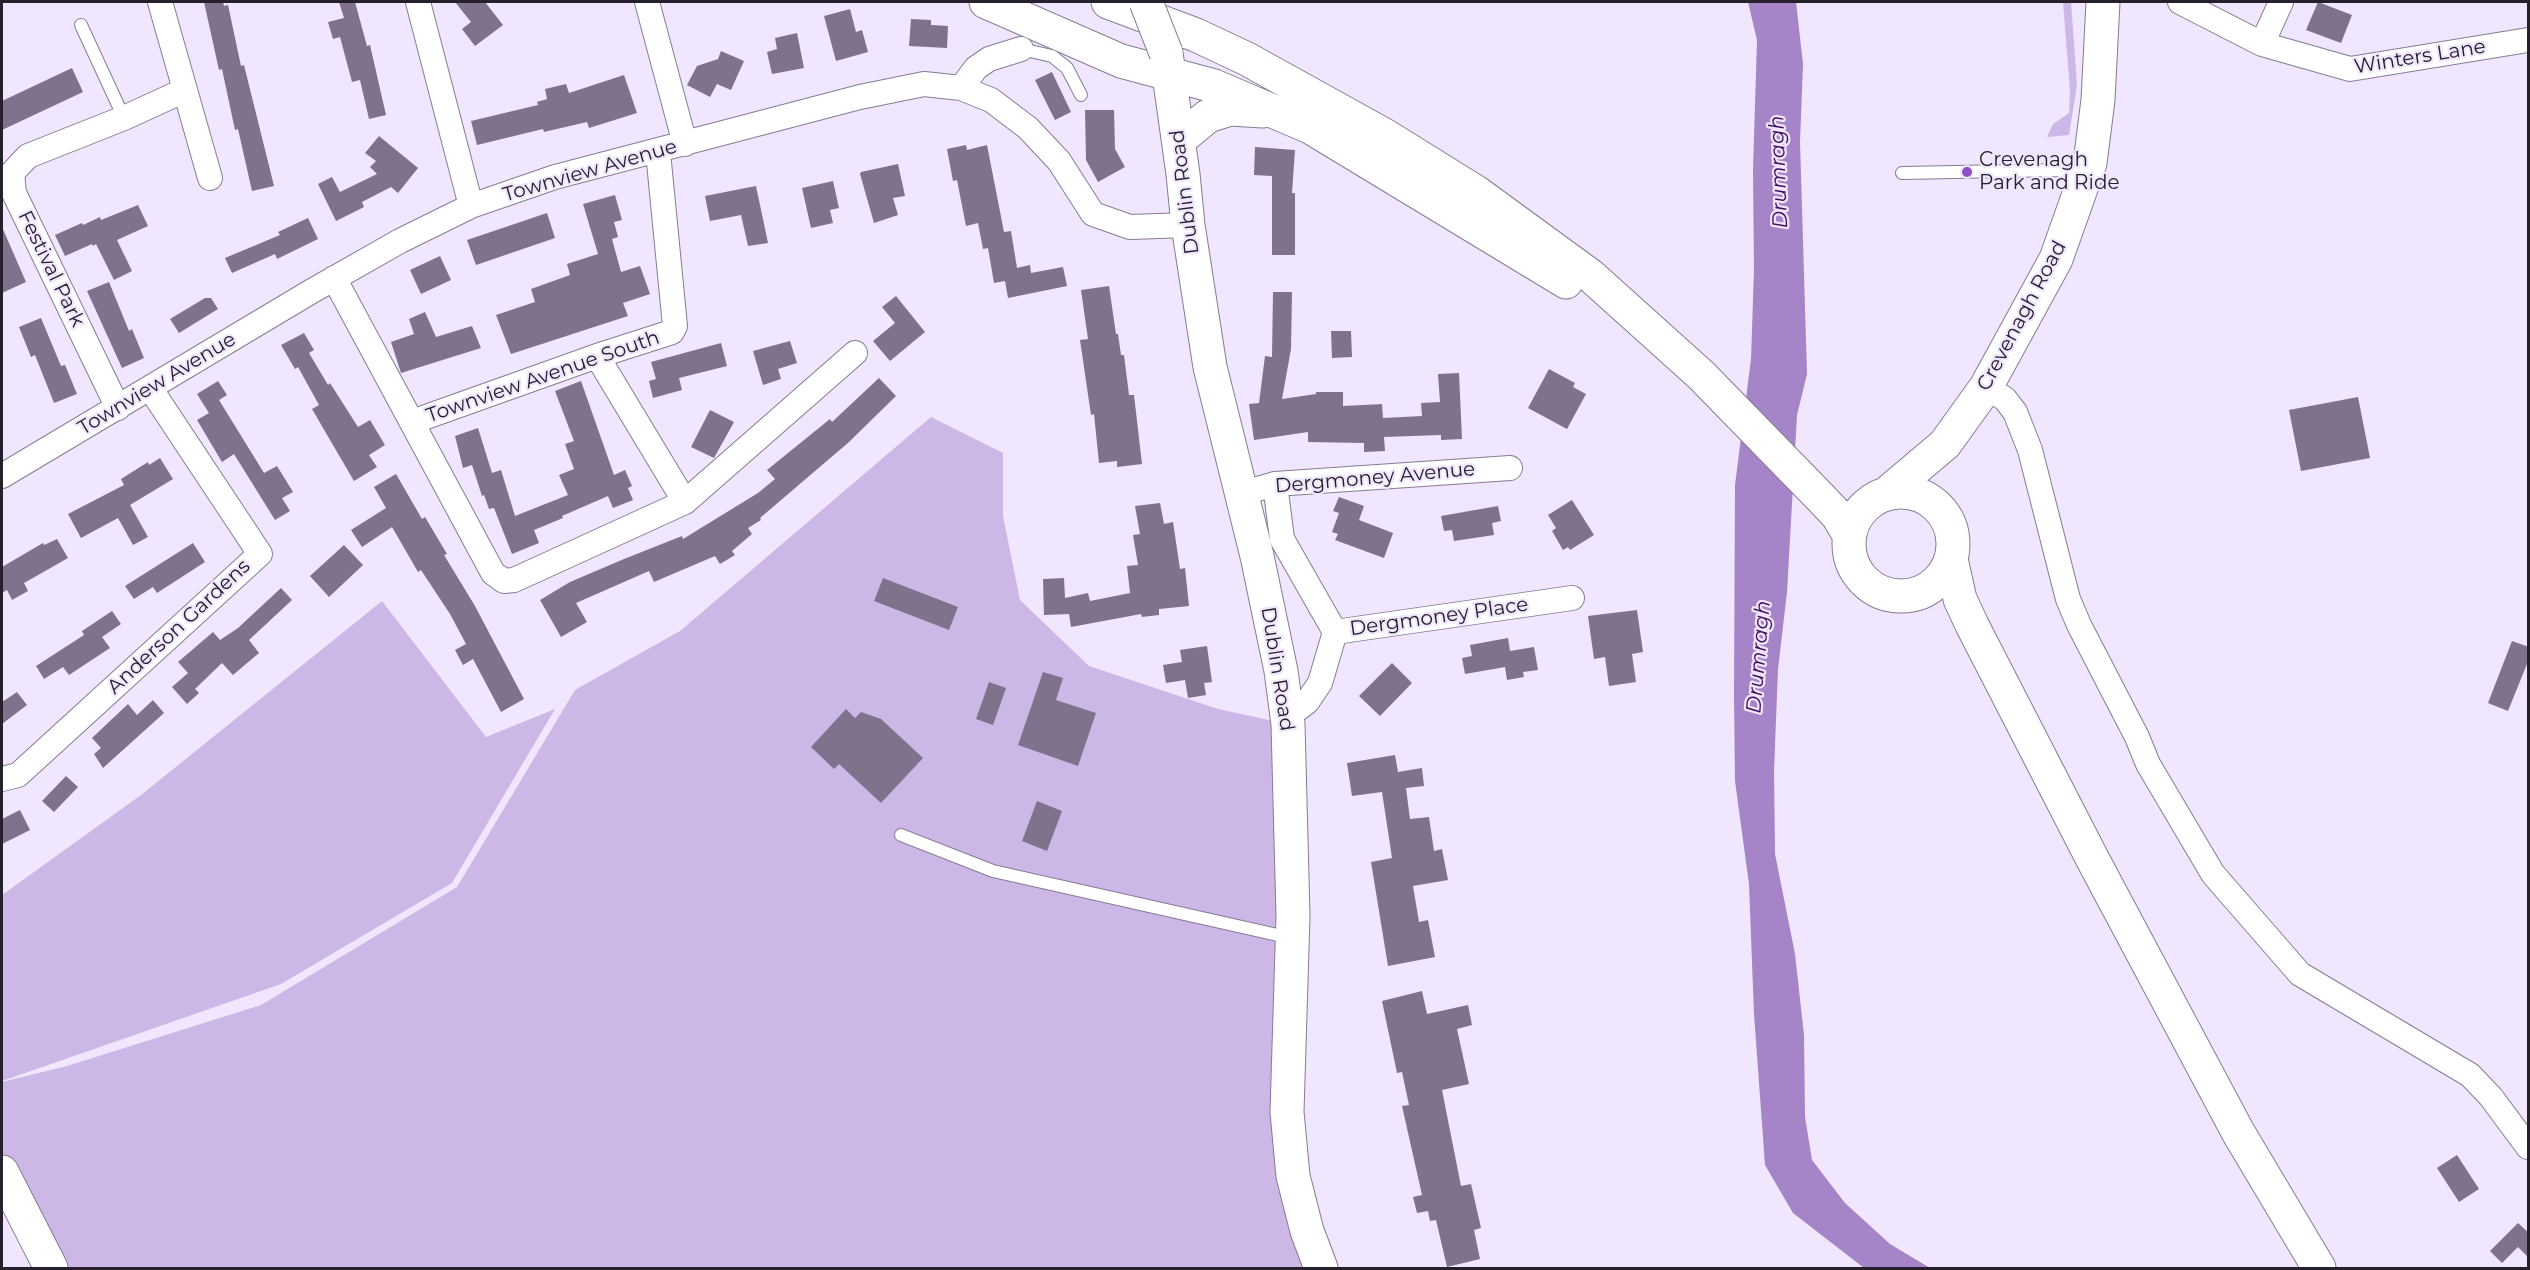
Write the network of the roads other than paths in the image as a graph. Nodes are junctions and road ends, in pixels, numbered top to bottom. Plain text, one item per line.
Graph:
1 (160, 2) edge
2 (418, 2) edge
3 (648, 2) edge
4 (986, 2) edge
5 (1108, 2) edge
6 (1146, 2) edge
7 (2103, 2) edge
8 (2180, 2) edge
9 (2280, 2) edge
10 (81, 25) dead end
11 (2529, 40) edge
12 (2262, 44) junction
13 (1021, 49) joint
14 (1168, 64) junction
15 (961, 88) junction
16 (185, 90) junction
17 (1082, 95) dead end
18 (1277, 112) junction
19 (123, 118) junction
20 (1179, 140) junction
21 (685, 144) junction
22 (658, 152) junction
23 (1902, 172) dead end
24 (2086, 174) junction
25 (210, 178) dead end
26 (471, 206) junction
27 (1188, 225) junction
28 (334, 278) junction
29 (1665, 342) junction
30 (855, 353) dead end
31 (597, 356) junction
32 (1986, 387) junction
33 (150, 388) junction
34 (118, 408) junction
35 (412, 422) junction
36 (1945, 444) junction
37 (1510, 468) dead end
38 (2, 476) edge
39 (1275, 484) junction
40 (1240, 494) junction
41 (685, 502) junction
42 (1941, 510) junction
43 (1866, 512) junction
44 (1951, 559) junction
45 (1918, 593) junction
46 (1572, 598) dead end
47 (1972, 625) junction
48 (1335, 632) junction
49 (1287, 717) junction
50 (2, 779) edge
51 (901, 835) dead end
52 (1293, 938) junction
53 (2529, 1147) edge
54 (2, 1172) edge
55 (51, 1269) edge
56 (1321, 1269) edge
57 (2319, 1269) edge

1 - 16 street
2 - 26 street
3 - 21 street
4 - 14 main road
5 - 29 main road
6 - 14 main road, Dublin Road, bridge
7 - 24 main road, Crevenagh Road
8 - 12 street, Winters Lane
9 - 12 street
10 - 19 lane
11 - 12 street, Winters Lane
13 - 15 street
13 - 17 lane
14 - 18 main road
14 - 20 main road, Dublin Road
15 - 21 street, Townview Avenue
15 - 27 street, Townview Avenue
16 - 19 street, Festival Park
16 - 25 street
18 - 20 main road
18 - 29 main road
19 - 34 street, Festival Park
20 - 27 main road, Dublin Road
21 - 22 street, Townview Avenue
22 - 26 street, Townview Avenue
22 - 31 street, Townview Avenue South
23 - 24 lane
24 - 32 main road, Crevenagh Road
26 - 28 street, Townview Avenue
27 - 40 main road, Dublin Road
28 - 33 street, Townview Avenue
28 - 35 street, Townview Avenue South
29 - 43 main road
30 - 41 street, Townview Avenue South
31 - 35 street, Townview Avenue South
31 - 41 street
32 - 36 main road, Crevenagh Road
32 - 53 street
33 - 34 street, Townview Avenue
33 - 50 street, Anderson Gardens
34 - 38 street, Townview Avenue
35 - 41 street, Townview Avenue South
36 - 42 main road
36 - 43 main road, Crevenagh Road
37 - 39 street, Dergmoney Avenue
39 - 40 street, Dergmoney Avenue
39 - 48 street
40 - 49 main road, Dublin Road
42 - 43 main road
42 - 44 main road
43 - 45 main road
44 - 45 main road
44 - 47 main road
45 - 47 main road
46 - 48 street, Dergmoney Place
47 - 57 main road
48 - 49 street, Dergmoney Place
49 - 52 main road, Dublin Road
51 - 52 lane
52 - 56 main road, Dublin Road
54 - 55 main road

